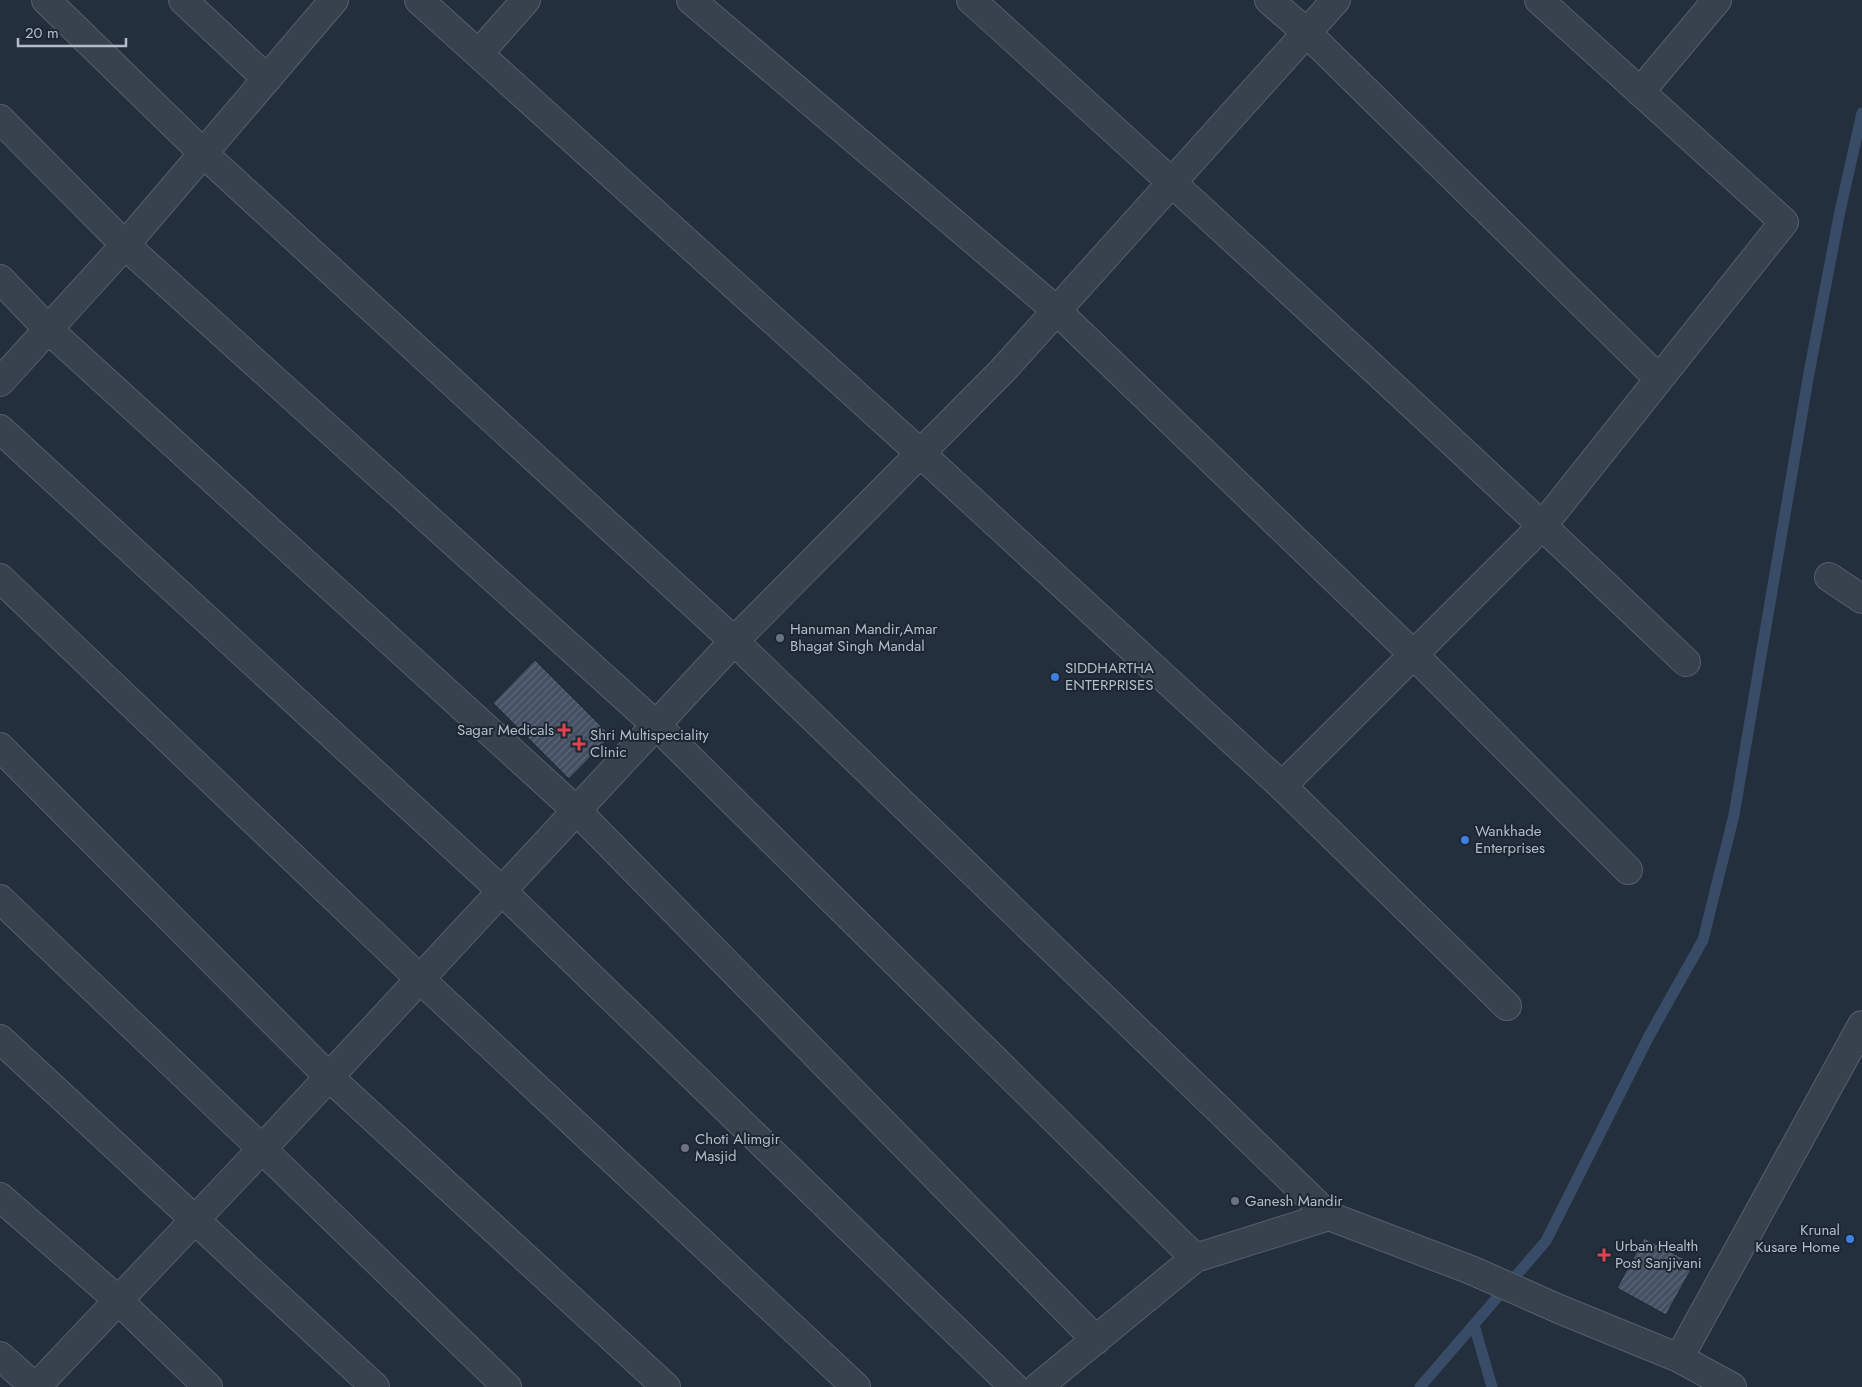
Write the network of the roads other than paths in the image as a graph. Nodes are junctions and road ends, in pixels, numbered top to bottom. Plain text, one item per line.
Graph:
1 (46, 0) edge
2 (182, 0) edge
3 (334, 0) edge
4 (419, 0) edge
5 (526, 0) edge
6 (691, 0) edge
7 (971, 0) edge
8 (1269, 0) edge
9 (1336, 0) edge
10 (1539, 0) edge
11 (1717, 0) edge
12 (1306, 32) junction
13 (478, 54) junction
14 (267, 80) junction
15 (1640, 92) junction
16 (0, 119) edge
17 (204, 154) junction
18 (1171, 182) junction
19 (125, 245) junction
20 (0, 279) edge
21 (1056, 310) junction
22 (49, 330) junction
23 (1659, 379) junction
24 (0, 382) edge
25 (0, 429) edge
26 (920, 453) junction
27 (1543, 525) junction
28 (1829, 577) dead end
29 (0, 578) edge
30 (1862, 599) edge
31 (734, 641) junction
32 (1413, 654) junction
33 (1686, 662) dead end
34 (656, 725) junction
35 (0, 747) edge
36 (1282, 786) junction
37 (576, 811) junction
38 (1628, 870) dead end
39 (502, 891) junction
40 (0, 899) edge
41 (420, 979) junction
42 (1507, 1006) dead end
43 (1862, 1025) edge
44 (0, 1040) edge
45 (329, 1077) junction
46 (262, 1149) junction
47 (0, 1197) edge
48 (1329, 1216) junction
49 (195, 1219) junction
50 (1195, 1258) junction
51 (118, 1300) junction
52 (1096, 1340) junction
53 (0, 1356) edge
54 (1679, 1358) junction
55 (36, 1387) edge
56 (208, 1387) edge
57 (375, 1387) edge
58 (507, 1387) edge
59 (666, 1387) edge
60 (856, 1387) edge
61 (1014, 1387) edge
62 (1038, 1387) edge
63 (1732, 1387) edge

1 - 17 street
2 - 14 street
3 - 14 street
4 - 13 street
5 - 13 street
6 - 21 street
7 - 18 street
8 - 12 street
9 - 12 street
10 - 15 street
11 - 15 street
12 - 18 street
12 - 23 street
13 - 26 street
14 - 17 street
15 - 23 street
16 - 19 street
17 - 19 street
17 - 31 street
18 - 21 street
18 - 27 street
19 - 22 street
19 - 34 street
20 - 22 street
21 - 26 street
21 - 32 street
22 - 24 street
22 - 37 street
23 - 27 street
25 - 39 street
26 - 31 street
26 - 36 street
27 - 32 street
27 - 33 street
28 - 30 street
29 - 41 street
31 - 34 street
31 - 48 street
32 - 36 street
32 - 38 street
34 - 37 street
34 - 50 street
35 - 45 street
36 - 42 street
37 - 39 street
37 - 52 street
39 - 41 street
39 - 61 street
40 - 46 street
41 - 45 street
41 - 60 street
43 - 54 street
44 - 49 street
45 - 46 street
45 - 59 street
46 - 49 street
46 - 58 street
47 - 51 street
48 - 50 street
48 - 54 street
49 - 51 street
49 - 57 street
50 - 52 street
51 - 55 street
51 - 56 street
52 - 62 street
53 - 55 street
54 - 63 street

